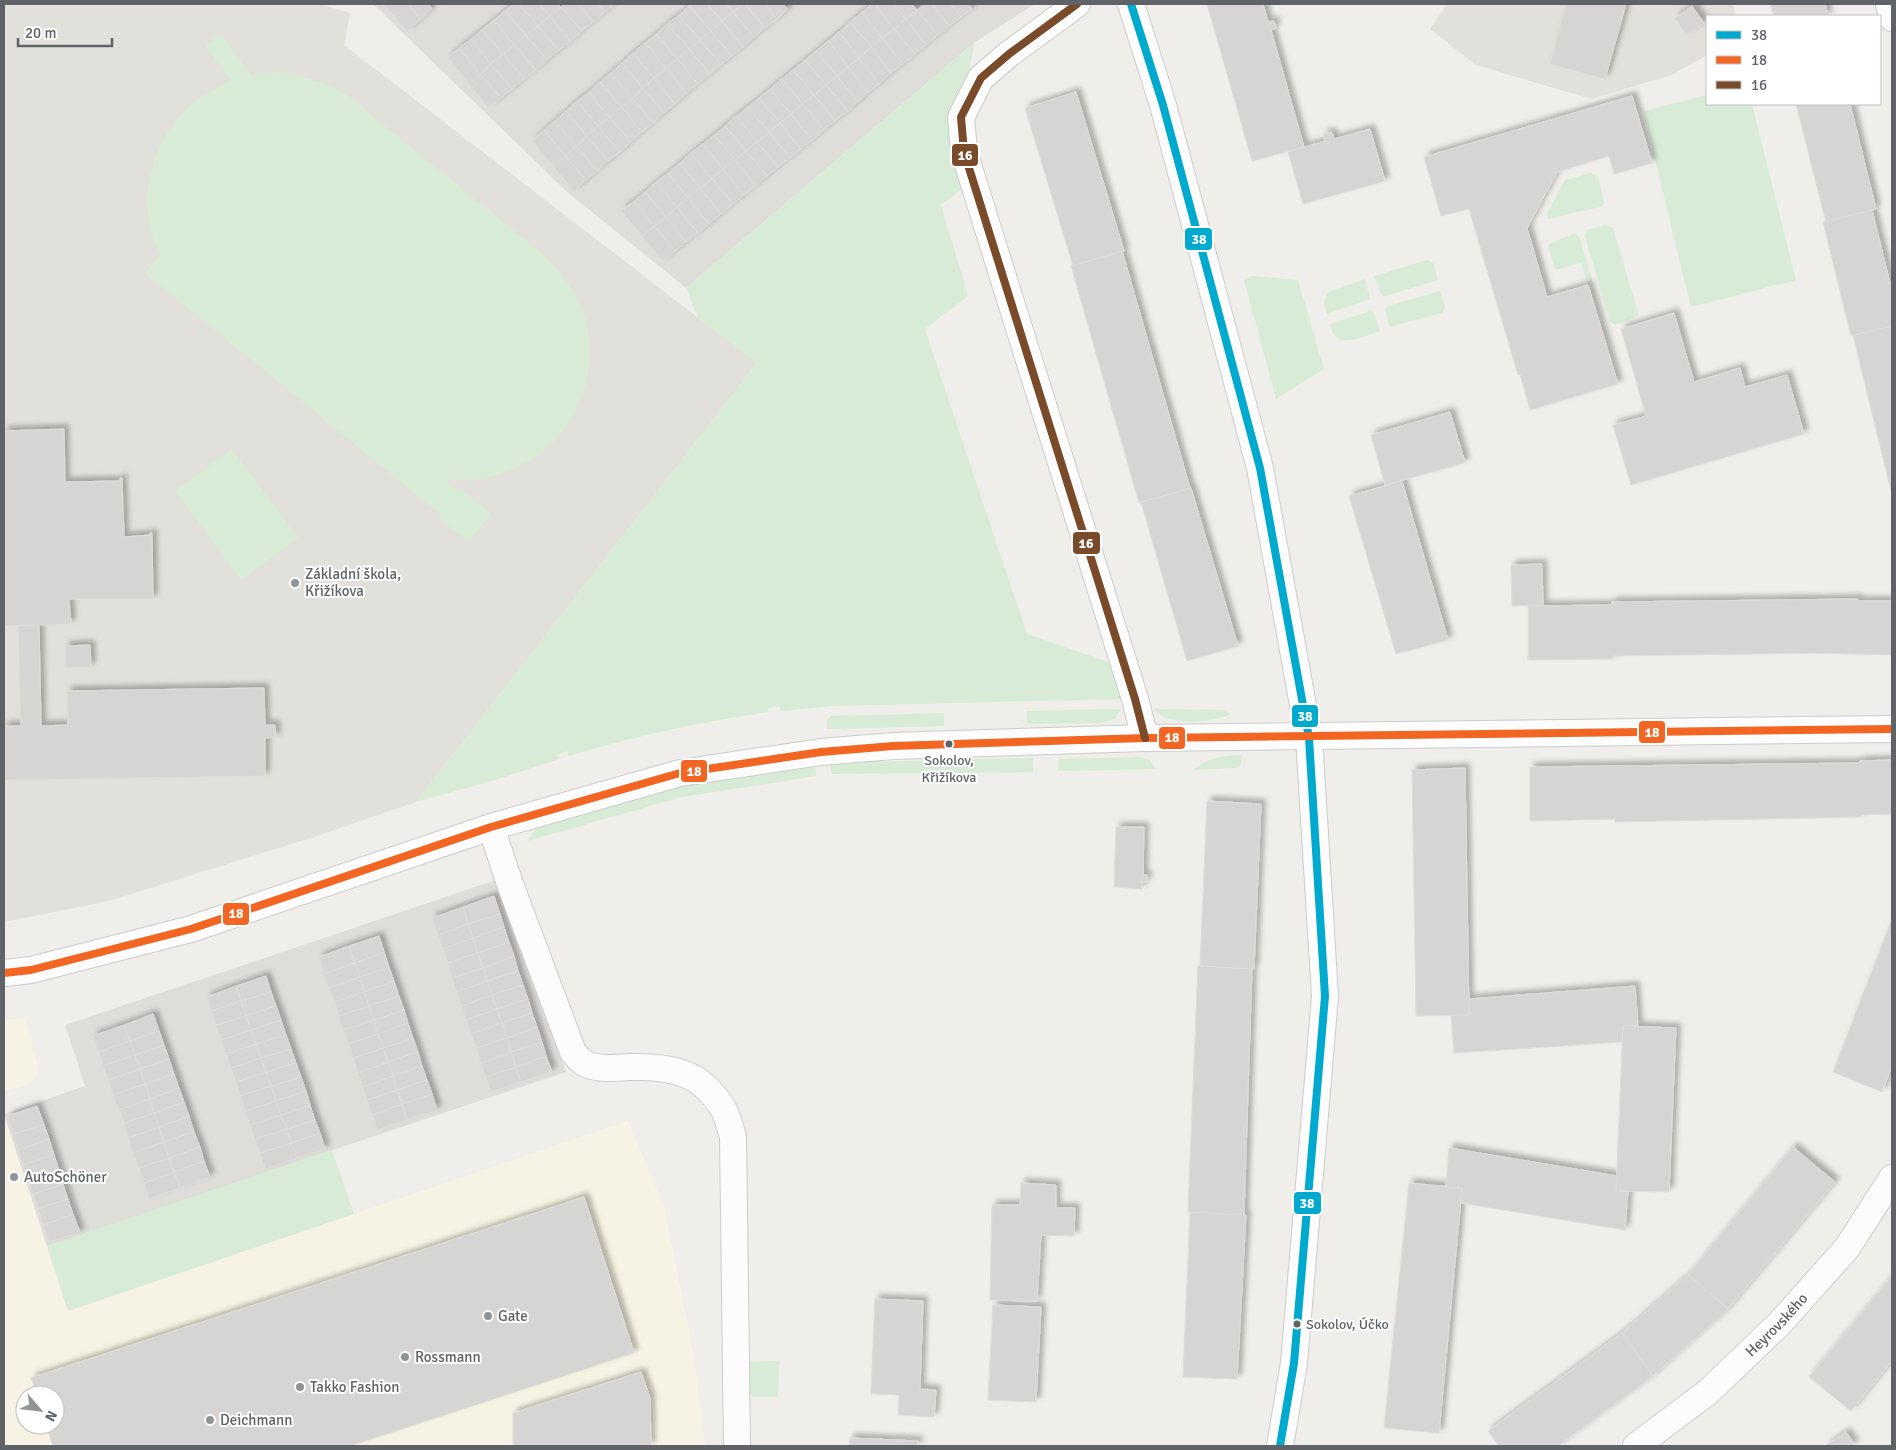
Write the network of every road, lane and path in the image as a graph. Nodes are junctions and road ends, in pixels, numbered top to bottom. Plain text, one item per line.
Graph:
1 (1077, 4) edge
2 (1131, 4) edge
3 (1889, 4) edge
4 (1892, 18) edge
5 (1892, 729) edge
6 (1145, 738) junction
7 (1309, 738) junction
8 (490, 827) junction
9 (4, 973) edge
10 (1892, 1178) edge
11 (737, 1446) edge
12 (1280, 1446) edge
13 (1636, 1446) edge

1 - 6 street
2 - 7 street
3 - 4 street
5 - 7 street
6 - 7 street
6 - 8 street
7 - 12 street
8 - 9 street
8 - 11 street
10 - 13 street, Heyrovského

